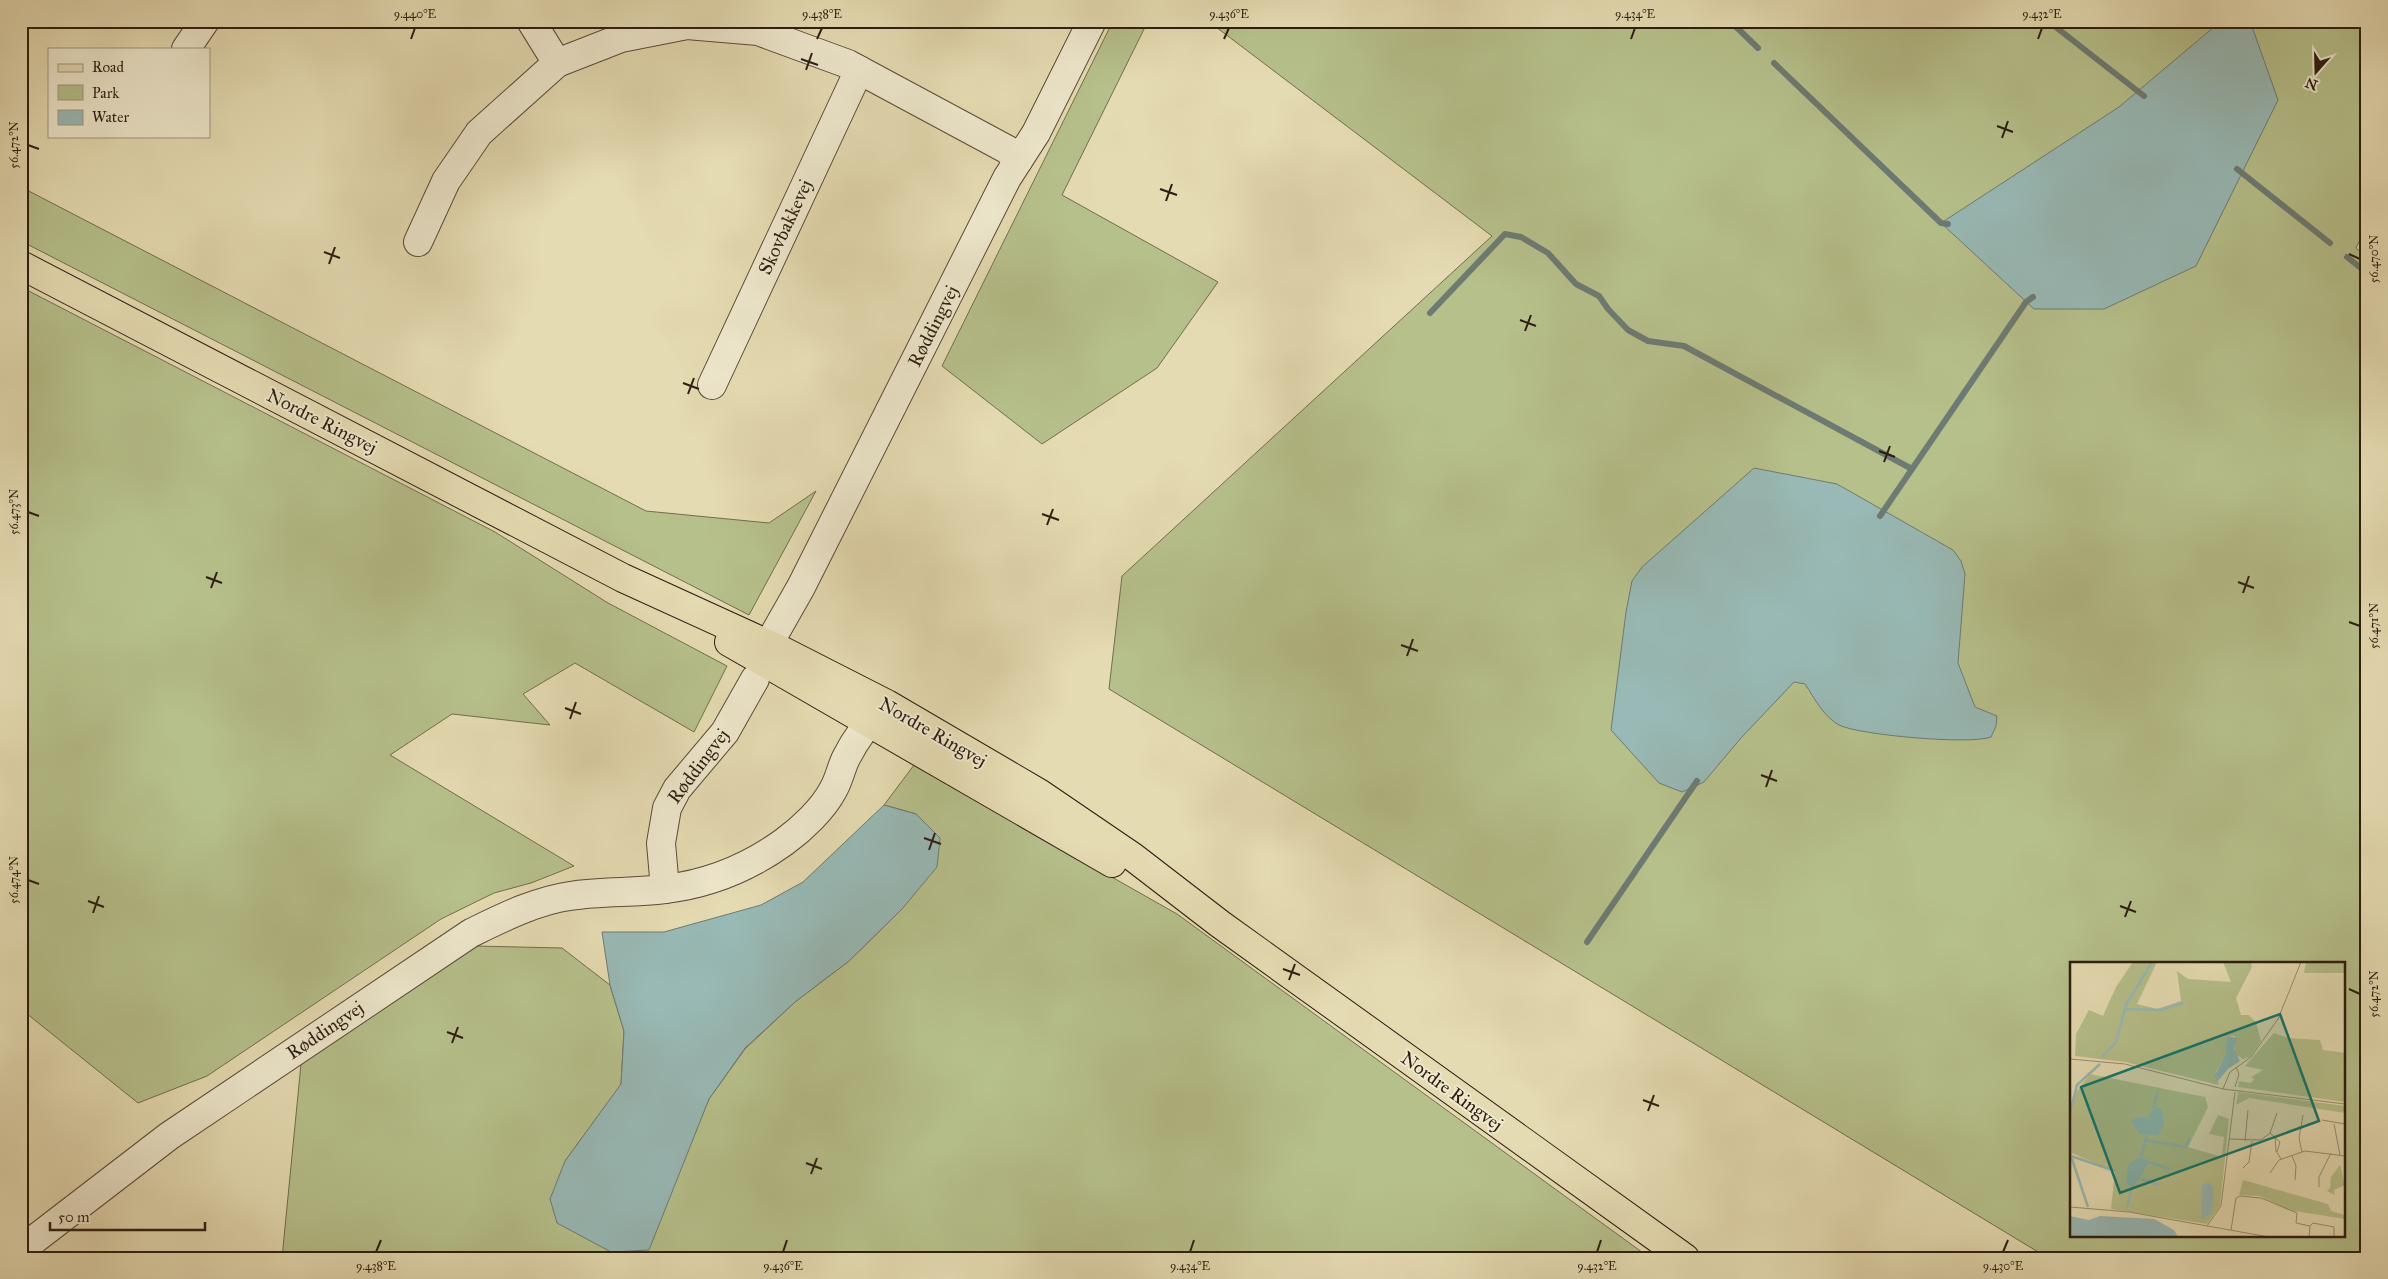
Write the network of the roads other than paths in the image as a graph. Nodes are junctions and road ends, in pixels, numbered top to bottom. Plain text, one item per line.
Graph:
1 (204, 21) edge
2 (531, 21) edge
3 (1092, 21) edge
4 (788, 31) edge
5 (187, 48) edge
6 (557, 62) junction
7 (859, 70) junction
8 (1018, 161) junction
9 (418, 242) dead end
10 (21, 265) edge
11 (712, 385) dead end
12 (624, 578) junction
13 (776, 631) dead end
14 (755, 679) dead end
15 (887, 704) junction
16 (874, 728) junction
17 (665, 889) junction
18 (1220, 924) junction
19 (21, 1252) edge
20 (1685, 1258) edge

1 - 5 street
2 - 6 street
3 - 8 street, Røddingvej
4 - 6 street
4 - 7 street
6 - 9 street
7 - 8 street
7 - 11 street, Skovbakkevej
8 - 13 street, Røddingvej
10 - 12 main road, Nordre Ringvej
12 - 15 main road, Nordre Ringvej
12 - 16 main road, Nordre Ringvej
14 - 17 street, Røddingvej
15 - 16 street, Røddingvej
15 - 18 main road, Nordre Ringvej
16 - 17 street, Røddingvej
16 - 18 main road, Nordre Ringvej
17 - 19 street, Røddingvej
18 - 20 main road, Nordre Ringvej

